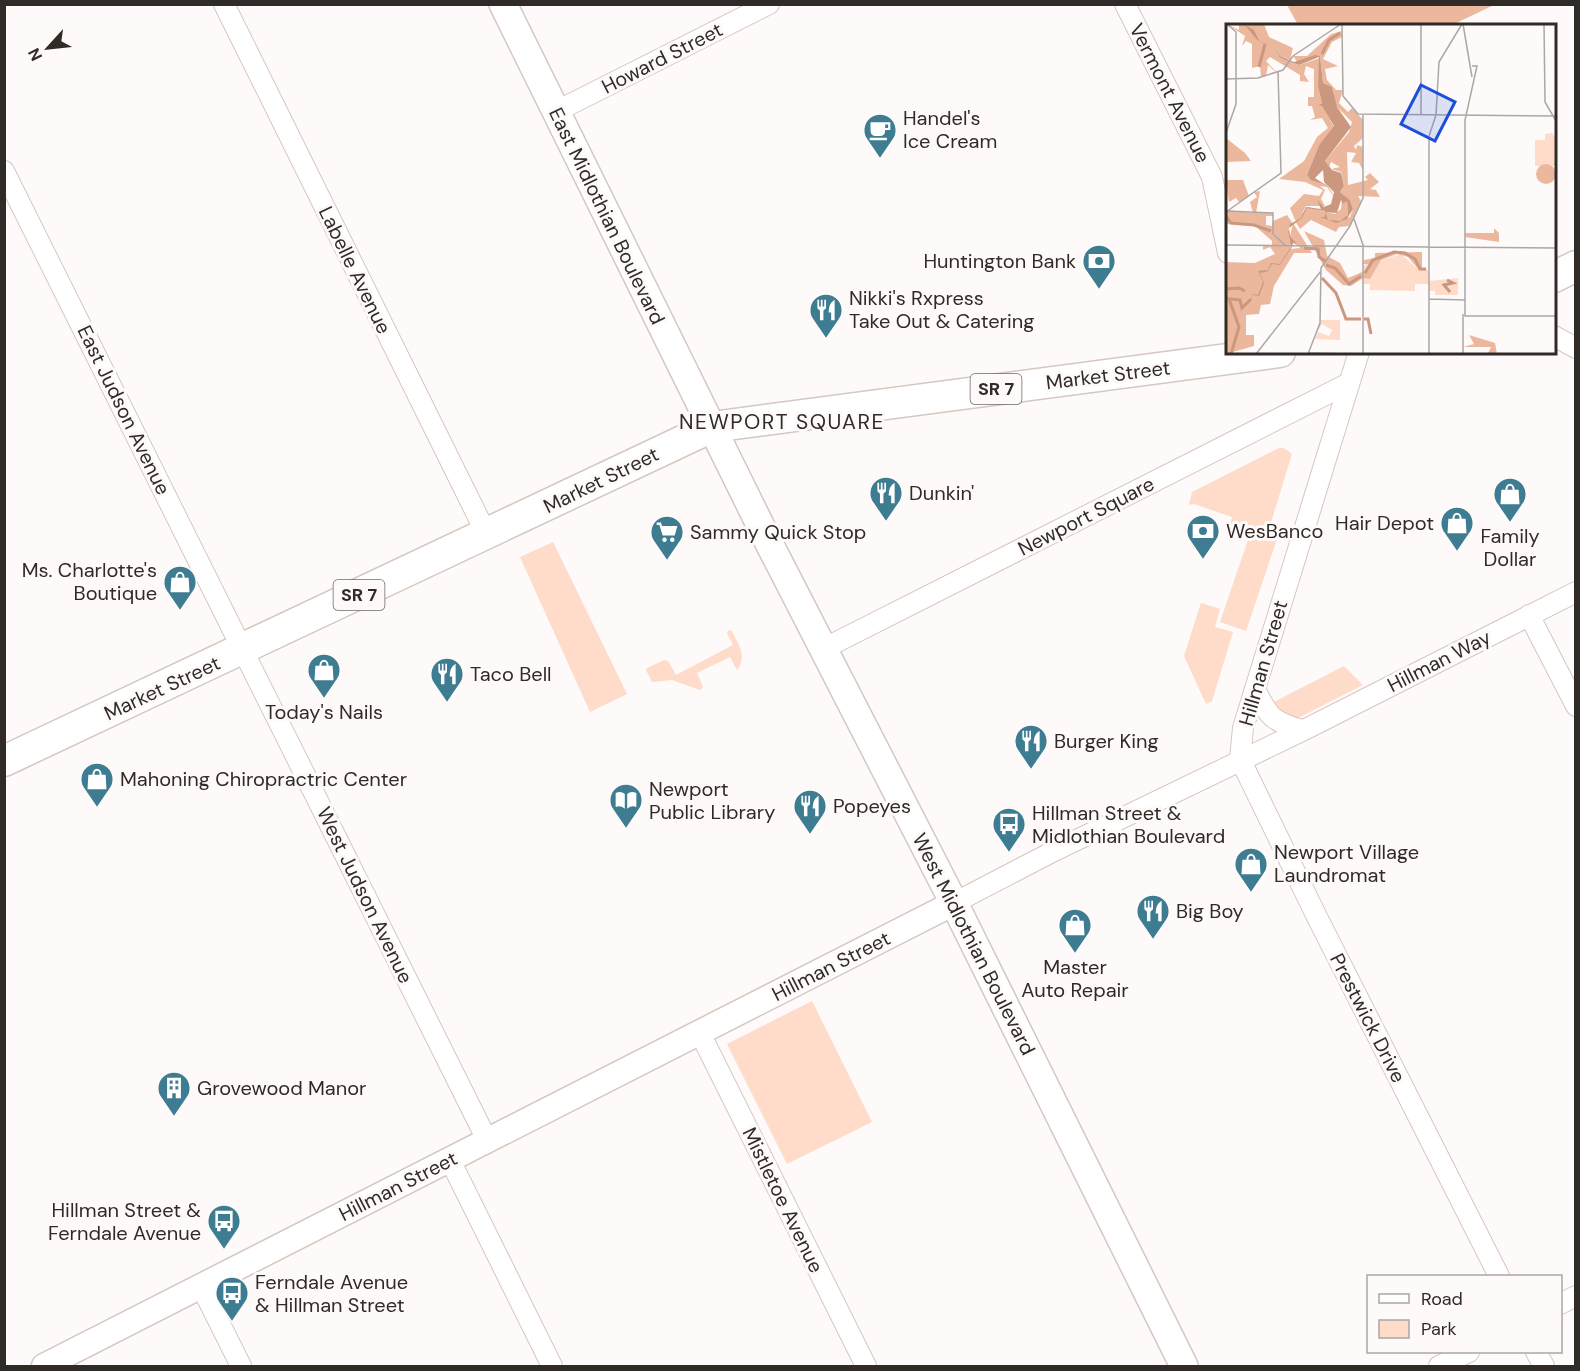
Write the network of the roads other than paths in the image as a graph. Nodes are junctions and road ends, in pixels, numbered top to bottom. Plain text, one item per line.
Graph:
1 (224, 4) edge
2 (503, 4) edge
3 (769, 4) edge
4 (1125, 4) edge
5 (555, 112) junction
6 (4, 171) edge
7 (1226, 248) edge
8 (1575, 266) edge
9 (1556, 276) edge
10 (1556, 337) edge
11 (1575, 348) edge
12 (1358, 354) edge
13 (1241, 355) edge
14 (1349, 383) junction
15 (712, 427) junction
16 (487, 535) junction
17 (1575, 592) edge
18 (1529, 615) junction
19 (823, 649) junction
20 (243, 650) junction
21 (1255, 689) junction
22 (1575, 706) edge
23 (1302, 730) junction
24 (1240, 759) junction
25 (4, 761) edge
26 (954, 903) junction
27 (700, 1033) junction
28 (487, 1140) junction
29 (450, 1160) junction
30 (1498, 1275) edge
31 (201, 1286) junction
32 (1467, 1353) edge
33 (44, 1366) edge
34 (241, 1366) edge
35 (552, 1366) edge
36 (866, 1366) edge
37 (1184, 1366) edge
38 (1439, 1366) edge

1 - 16 street, Labelle Avenue
2 - 5 main road, East Midlothian Boulevard
3 - 5 street, Howard Street
4 - 7 street, Vermont Avenue
5 - 15 main road, East Midlothian Boulevard
6 - 20 street, East Judson Avenue
8 - 9 main road
10 - 11 street
12 - 14 street, Hillman Street
13 - 15 main road, Market Street / SR 7
14 - 19 street, Newport Square
14 - 21 street, Hillman Street
15 - 16 main road, Market Street / SR 7
15 - 19 main road, West Midlothian Boulevard
16 - 20 main road, Market Street / SR 7
17 - 18 street, Hillman Way
18 - 22 street
18 - 23 street, Hillman Way
19 - 26 main road, West Midlothian Boulevard
20 - 25 main road, Market Street / SR 7
20 - 28 street, West Judson Avenue
21 - 23 street
21 - 24 street, Hillman Street
23 - 24 street, Hillman Way
24 - 26 street, Hillman Street
24 - 30 street, Prestwick Drive
26 - 27 street, Hillman Street
26 - 37 main road, West Midlothian Boulevard
27 - 28 street, Hillman Street
27 - 36 street, Mistletoe Avenue
28 - 29 street, Hillman Street
29 - 31 street, Hillman Street
29 - 35 street
31 - 33 street, Hillman Street
31 - 34 street
32 - 38 street

